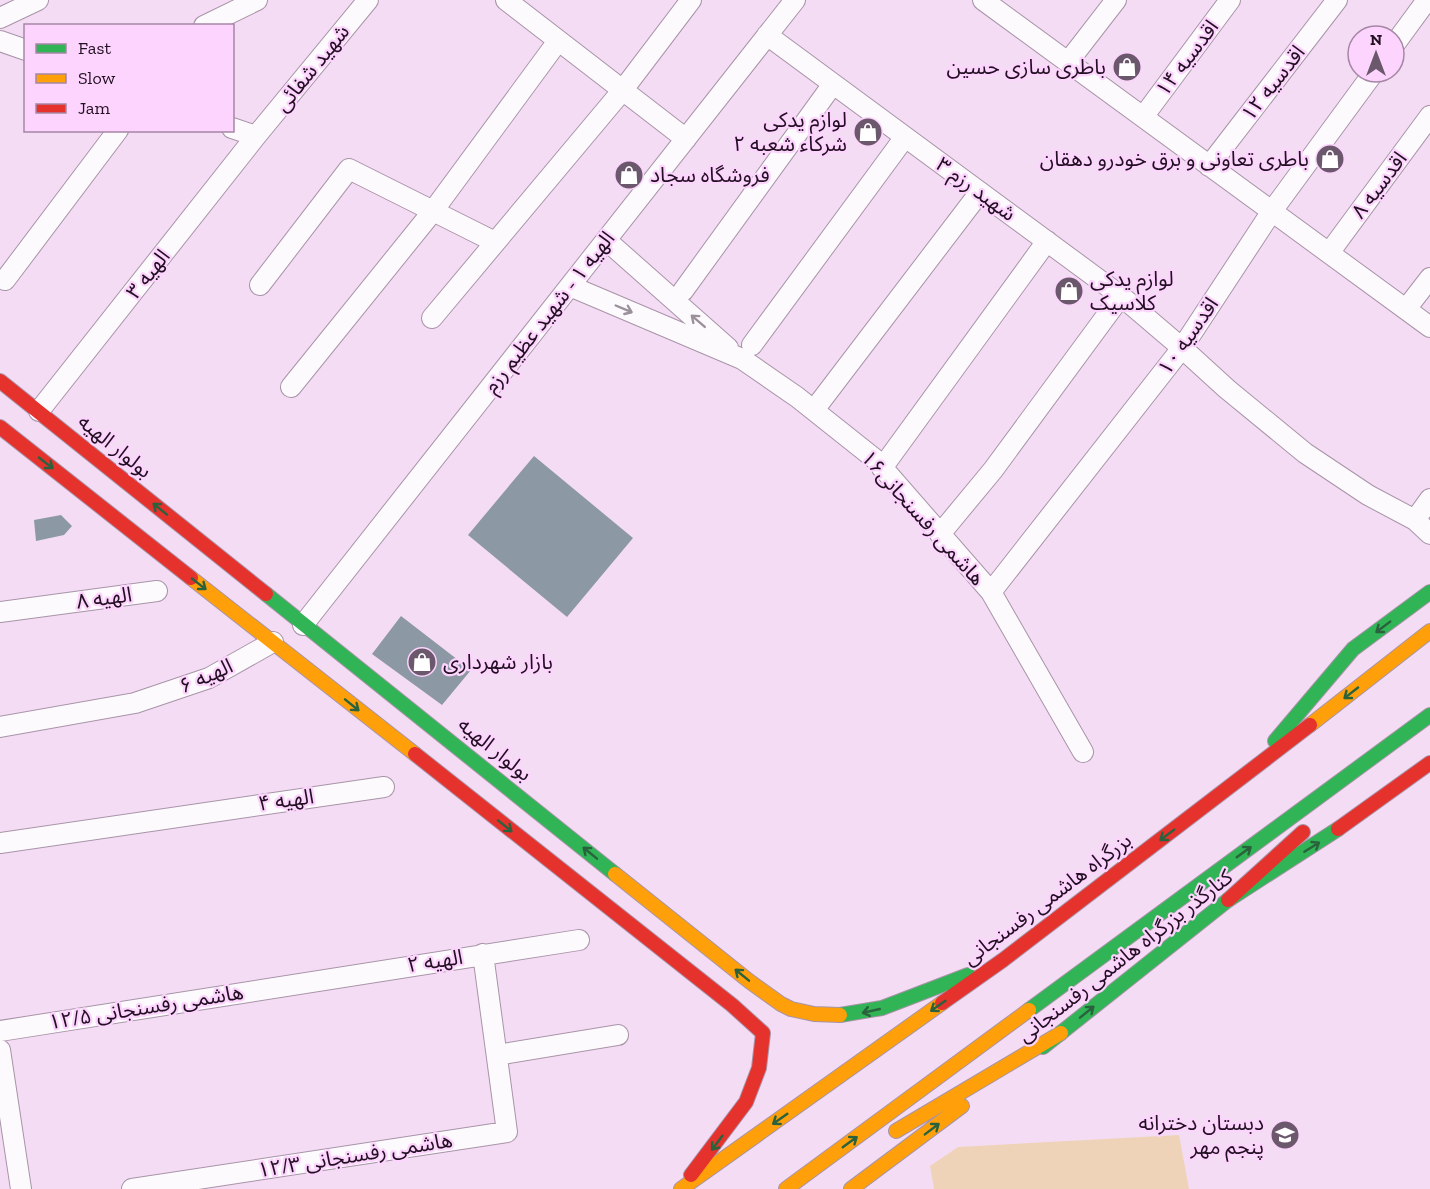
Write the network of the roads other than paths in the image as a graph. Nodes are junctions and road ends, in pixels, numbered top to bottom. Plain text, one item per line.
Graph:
1 (38, 0) edge
2 (368, 0) edge
3 (506, 0) edge
4 (691, 0) edge
5 (795, 0) edge
6 (1116, 0) edge
7 (1230, 0) edge
8 (1337, 0) edge
9 (1427, 0) edge
10 (246, 2) edge
11 (996, 4) edge
12 (0, 18) edge
13 (208, 24) edge
14 (1406, 29) edge
15 (767, 35) junction
16 (0, 40) edge
17 (558, 41) junction
18 (24, 49) edge
19 (1068, 62) junction
20 (833, 84) junction
21 (1365, 84) edge
22 (622, 91) junction
23 (1430, 116) edge
24 (1143, 117) junction
25 (234, 129) edge
26 (117, 132) edge
27 (256, 136) junction
28 (905, 137) junction
29 (686, 139) junction
30 (1209, 166) junction
31 (980, 192) junction
32 (433, 211) junction
33 (1272, 211) junction
34 (606, 240) junction
35 (1047, 241) junction
36 (495, 242) junction
37 (1329, 253) junction
38 (1430, 278) edge
39 (6, 280) dead end
40 (260, 285) dead end
41 (570, 286) junction
42 (683, 291) dead end
43 (1121, 296) junction
44 (1406, 309) junction
45 (432, 318) dead end
46 (1430, 327) edge
47 (1182, 348) junction
48 (747, 352) junction
49 (0, 381) edge
50 (291, 387) dead end
51 (814, 410) junction
52 (39, 411) junction
53 (0, 427) edge
54 (882, 468) junction
55 (1430, 499) edge
56 (1414, 520) junction
57 (940, 534) junction
58 (1430, 534) edge
59 (157, 591) dead end
60 (991, 592) junction
61 (1430, 592) edge
62 (0, 612) edge
63 (303, 625) junction
64 (1430, 631) edge
65 (273, 642) junction
66 (1430, 716) edge
67 (0, 727) edge
68 (1083, 752) dead end
69 (1430, 763) edge
70 (1247, 774) junction
71 (384, 787) dead end
72 (1342, 796) dead end
73 (1316, 820) dead end
74 (0, 843) edge
75 (1228, 900) junction
76 (579, 940) dead end
77 (483, 954) junction
78 (1003, 960) junction
79 (292, 983) joint
80 (0, 1031) edge
81 (1061, 1033) junction
82 (618, 1035) dead end
83 (0, 1050) edge
84 (497, 1055) junction
85 (879, 1141) dead end
86 (849, 1159) dead end
87 (207, 1183) edge
88 (21, 1189) edge
89 (132, 1189) edge
90 (681, 1189) edge
91 (786, 1189) edge
92 (799, 1189) edge
93 (851, 1189) edge

1 - 12 street
2 - 27 street, شهید شفائی
3 - 17 street
4 - 22 street
5 - 15 street, الهیه ۱ - شهید عظیم رزم
6 - 19 street
7 - 24 street, اقدسیه ۱۴
8 - 30 street, اقدسیه ۱۲
9 - 14 street
10 - 13 street
11 - 19 street
15 - 20 street, شهید رزم ۳
15 - 29 street, الهیه ۱ - شهید عظیم رزم
16 - 18 street
17 - 22 street
17 - 32 street
19 - 24 street
20 - 28 street, شهید رزم ۳
20 - 42 street
21 - 33 street, اقدسیه ۱۰
22 - 29 street
22 - 36 street
23 - 37 street, اقدسیه ۸
24 - 30 street
25 - 27 street
26 - 39 street
27 - 52 street, الهیه ۳
28 - 31 street, شهید رزم ۳
28 - 48 street
29 - 34 street, الهیه ۱ - شهید عظیم رزم
30 - 33 street
31 - 35 street, شهید رزم ۳
31 - 51 street
32 - 36 street
32 - 40 street
32 - 50 street
33 - 37 street
33 - 47 street, اقدسیه ۱۰
34 - 41 street, الهیه ۱ - شهید عظیم رزم
48 -> 34 street
35 - 43 street, شهید رزم ۳
35 - 54 street
36 - 45 street
37 - 44 street
38 - 44 street
41 -> 48 street, هاشمی رفسنجانی۱۶
41 - 63 street, الهیه ۱ - شهید عظیم رزم
43 - 47 street, شهید رزم ۳
43 - 57 street
44 - 46 street
47 - 56 street, شهید رزم ۳
47 - 60 street, اقدسیه ۱۰
48 - 51 street, هاشمی رفسنجانی۱۶
49 - 52 main road, بولوار الهیه
51 - 54 street, هاشمی رفسنجانی۱۶
63 -> 52 main road, بولوار الهیه
53 -> 65 main road
54 - 57 street, هاشمی رفسنجانی۱۶
55 - 56 street
56 - 58 street, شهید رزم ۳
57 - 60 street, هاشمی رفسنجانی۱۶
59 - 62 street, الهیه ۸
60 - 68 street, هاشمی رفسنجانی۱۶
61 -> 70 main road
78 -> 63 main road, بولوار الهیه
64 -> 70 main road, بزرگراه هاشمی رفسنجانی
65 - 67 street, الهیه ۶
65 -> 90 main road
66 - 72 main road
91 -> 66 main road
75 -> 69 main road, کنارگذر بزرگراه هاشمی رفسنجانی
70 -> 78 main road, بزرگراه هاشمی رفسنجانی
71 - 74 street, الهیه ۴
73 - 75 main road
81 -> 75 main road, کنارگذر بزرگراه هاشمی رفسنجانی
76 - 77 street, الهیه ۲
77 - 79 street, الهیه ۲
77 - 84 street
78 -> 90 main road, بزرگراه هاشمی رفسنجانی
79 - 80 street, هاشمی رفسنجانی ۱۲/۵
81 - 85 main road
93 -> 81 main road, کنارگذر بزرگراه هاشمی رفسنجانی
82 - 84 street
83 - 88 street
84 - 87 street, هاشمی رفسنجانی ۱۲/۳
86 - 92 main road
87 - 89 street, هاشمی رفسنجانی ۱۲/۳

